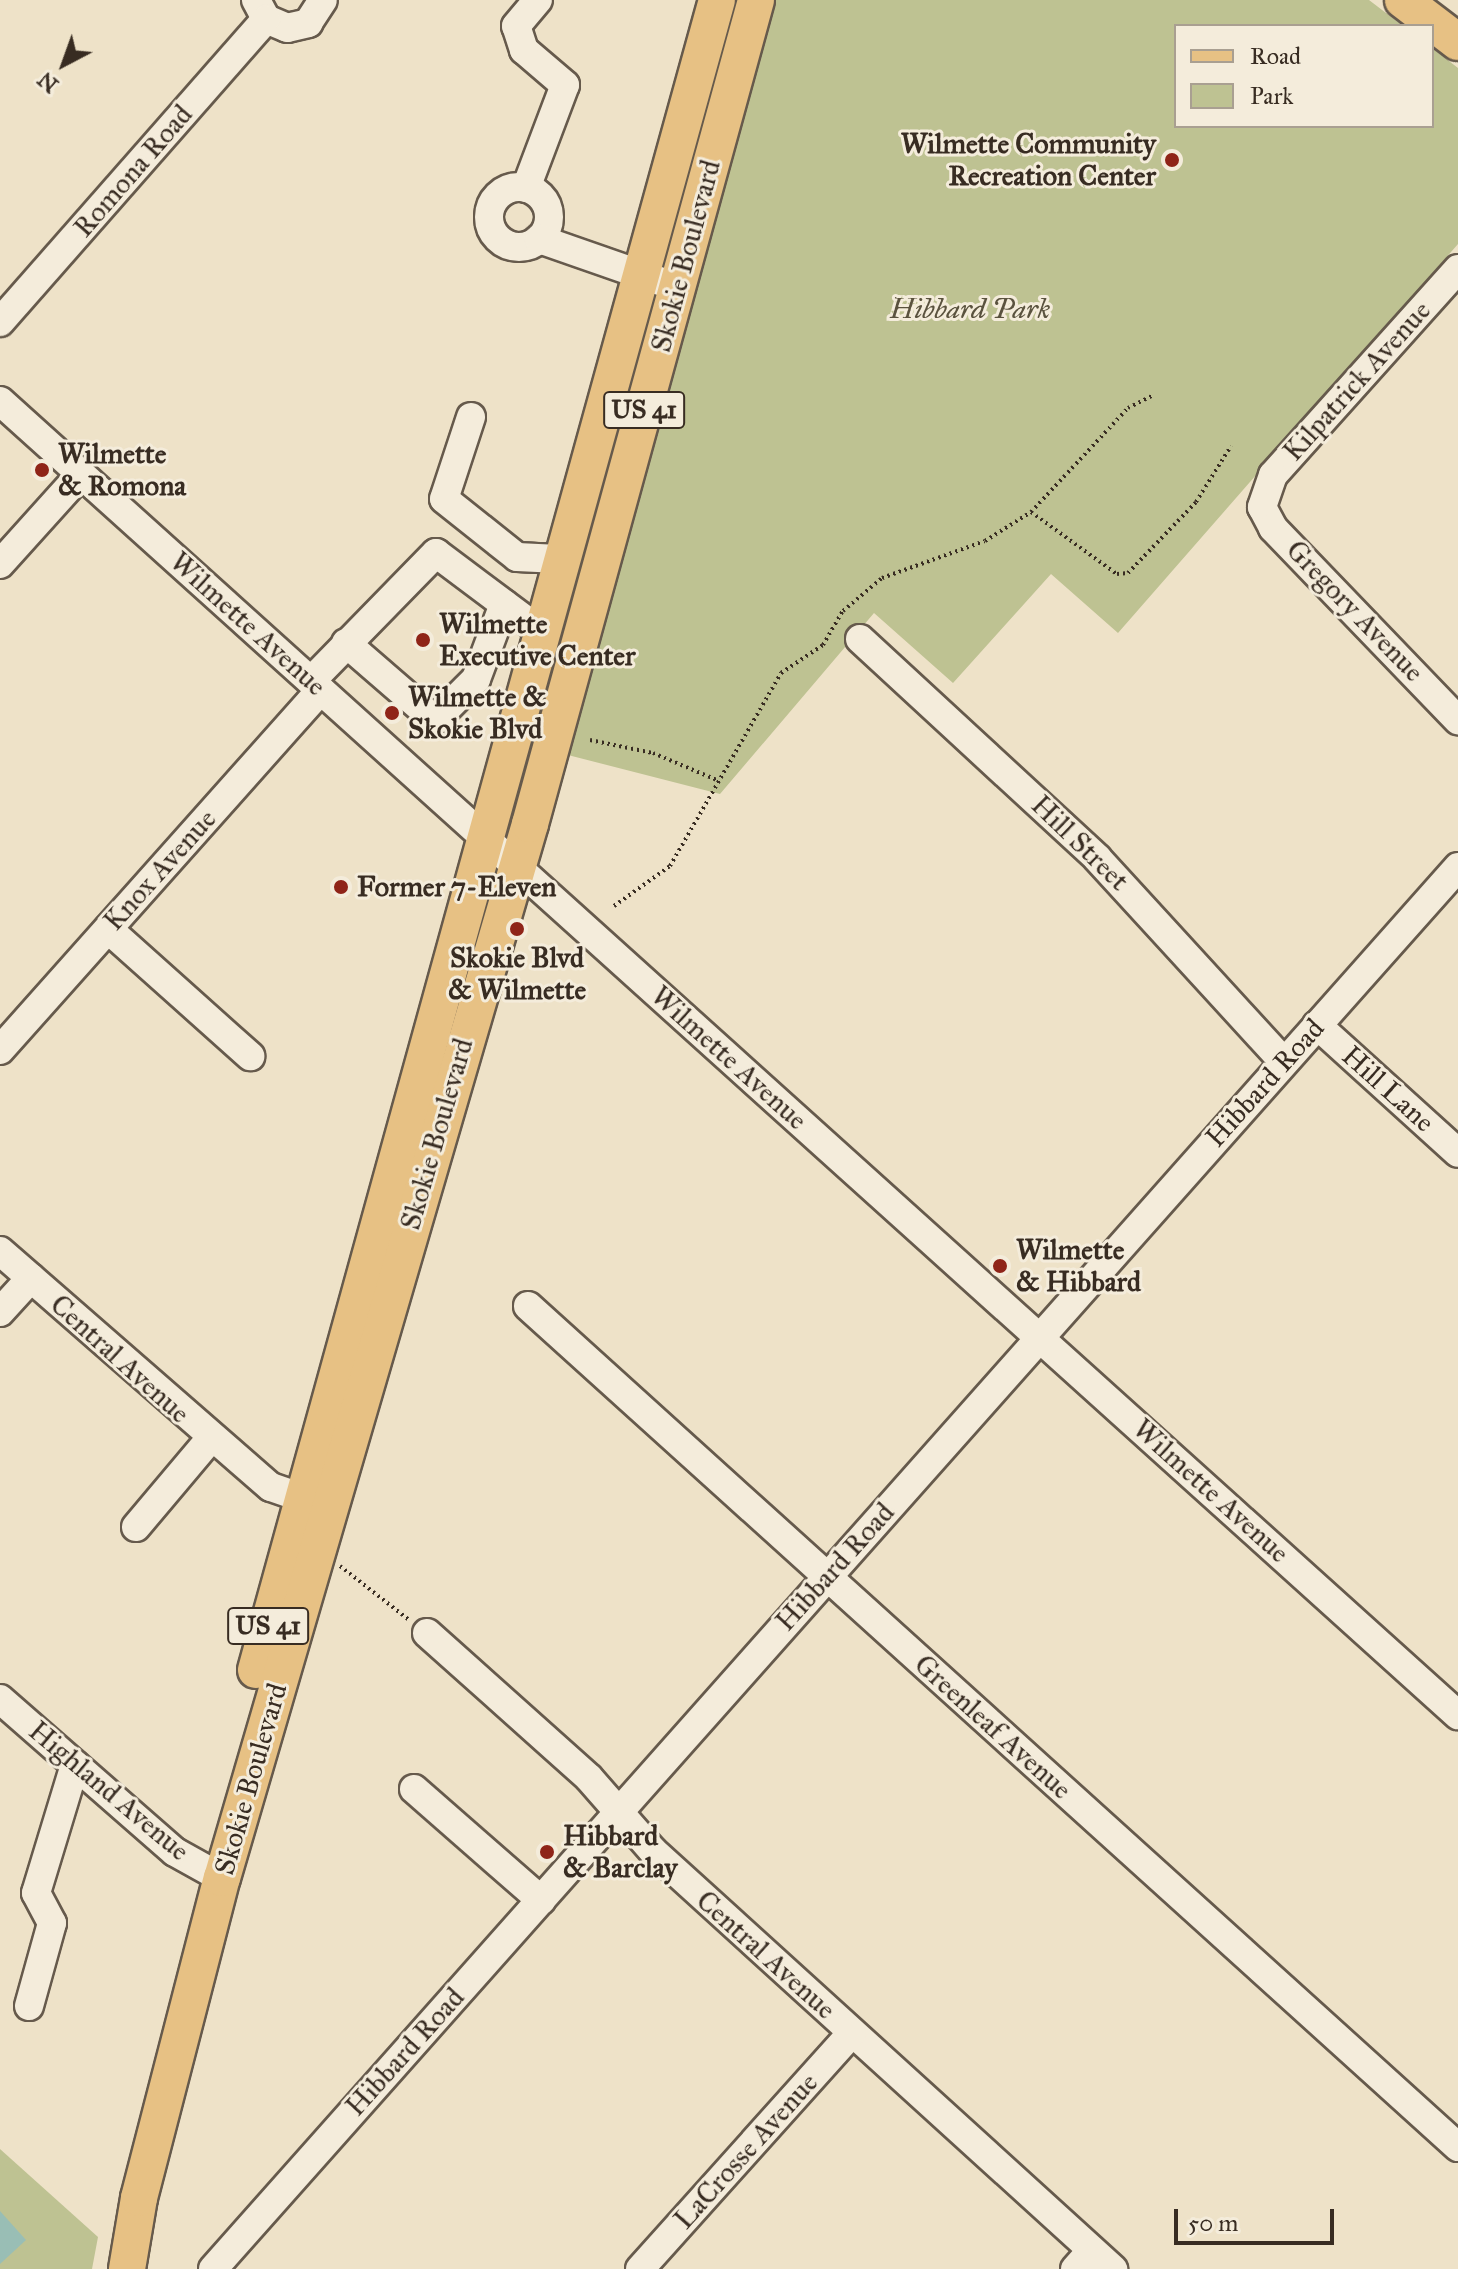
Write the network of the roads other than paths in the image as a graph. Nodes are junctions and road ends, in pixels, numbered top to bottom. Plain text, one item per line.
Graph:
1 (323, 0) edge
2 (538, 0) edge
3 (717, 0) edge
4 (756, 0) edge
5 (1403, 0) edge
6 (261, 10) edge
7 (1458, 42) edge
8 (526, 188) junction
9 (539, 239) junction
10 (1458, 269) edge
11 (638, 273) junction
12 (677, 287) junction
13 (0, 322) edge
14 (0, 401) edge
15 (471, 417) dead end
16 (81, 474) junction
17 (1263, 497) joint
18 (559, 559) junction
19 (0, 564) edge
20 (504, 604) junction
21 (539, 630) junction
22 (860, 639) dead end
23 (346, 643) junction
24 (316, 686) junction
25 (1458, 720) edge
26 (482, 836) junction
27 (517, 867) junction
28 (1458, 867) edge
29 (108, 929) junction
30 (1317, 1025) junction
31 (0, 1050) edge
32 (250, 1056) dead end
33 (1284, 1062) junction
34 (1458, 1153) edge
35 (0, 1251) edge
36 (31, 1278) junction
37 (528, 1306) dead end
38 (0, 1312) edge
39 (1040, 1336) junction
40 (210, 1439) junction
41 (316, 1503) junction
42 (136, 1527) dead end
43 (827, 1577) junction
44 (427, 1633) road end
45 (0, 1699) edge
46 (1458, 1715) edge
47 (75, 1765) junction
48 (414, 1789) dead end
49 (618, 1812) junction
50 (212, 1873) junction
51 (541, 1900) junction
52 (29, 2006) dead end
53 (852, 2033) junction
54 (1458, 2147) edge
55 (1084, 2260) edge
56 (128, 2266) edge
57 (213, 2269) edge
58 (640, 2269) edge
59 (1113, 2269) edge

1 - 6 street, Romona Road
2 - 8 street
3 - 11 main road, Skokie Boulevard / US 41
4 - 12 main road, Skokie Boulevard / US 41
5 - 7 main road
6 - 13 street, Romona Road
8 - 9 street
8 - 9 street
9 - 11 street
10 - 17 street, Kilpatrick Avenue
11 - 12 street
11 - 18 main road, Skokie Boulevard / US 41
12 - 27 main road, Skokie Boulevard / US 41
14 - 16 street, Wilmette Avenue
15 - 18 street
16 - 19 street
16 - 24 street, Wilmette Avenue
17 - 25 street, Gregory Avenue
18 - 21 main road, Skokie Boulevard / US 41
20 - 21 street
20 - 23 street, Knox Avenue
20 - 23 street
21 - 26 main road, Skokie Boulevard / US 41
22 - 33 street, Hill Street
23 - 24 street, Knox Avenue
24 - 26 street, Wilmette Avenue
24 - 29 street, Knox Avenue
26 - 27 street, Wilmette Avenue
26 - 41 main road, Skokie Boulevard / US 41
27 - 39 street, Wilmette Avenue
27 - 41 main road, Skokie Boulevard / US 41
28 - 30 street, Hibbard Road
29 - 31 street, Knox Avenue
29 - 32 street
30 - 33 street, Hibbard Road
30 - 34 street, Hill Lane
33 - 39 street, Hibbard Road
35 - 36 street, Central Avenue
36 - 38 street, Central Avenue
36 - 40 street, Central Avenue
37 - 43 street, Greenleaf Avenue
39 - 43 street, Hibbard Road
39 - 46 street, Wilmette Avenue
40 - 41 street, Central Avenue
40 - 42 street, Central Avenue
41 - 50 main road, Skokie Boulevard / US 41
43 - 49 street, Hibbard Road
43 - 54 street, Greenleaf Avenue
44 - 49 street, Central Avenue
45 - 47 street, Highland Avenue
47 - 50 street, Highland Avenue
47 - 52 street
48 - 51 street
49 - 51 street, Hibbard Road
49 - 53 street, Central Avenue
50 - 56 main road, Skokie Boulevard / US 41
51 - 57 street, Hibbard Road
53 - 55 street, Central Avenue
53 - 58 street, LaCrosse Avenue
55 - 59 street, Central Avenue

